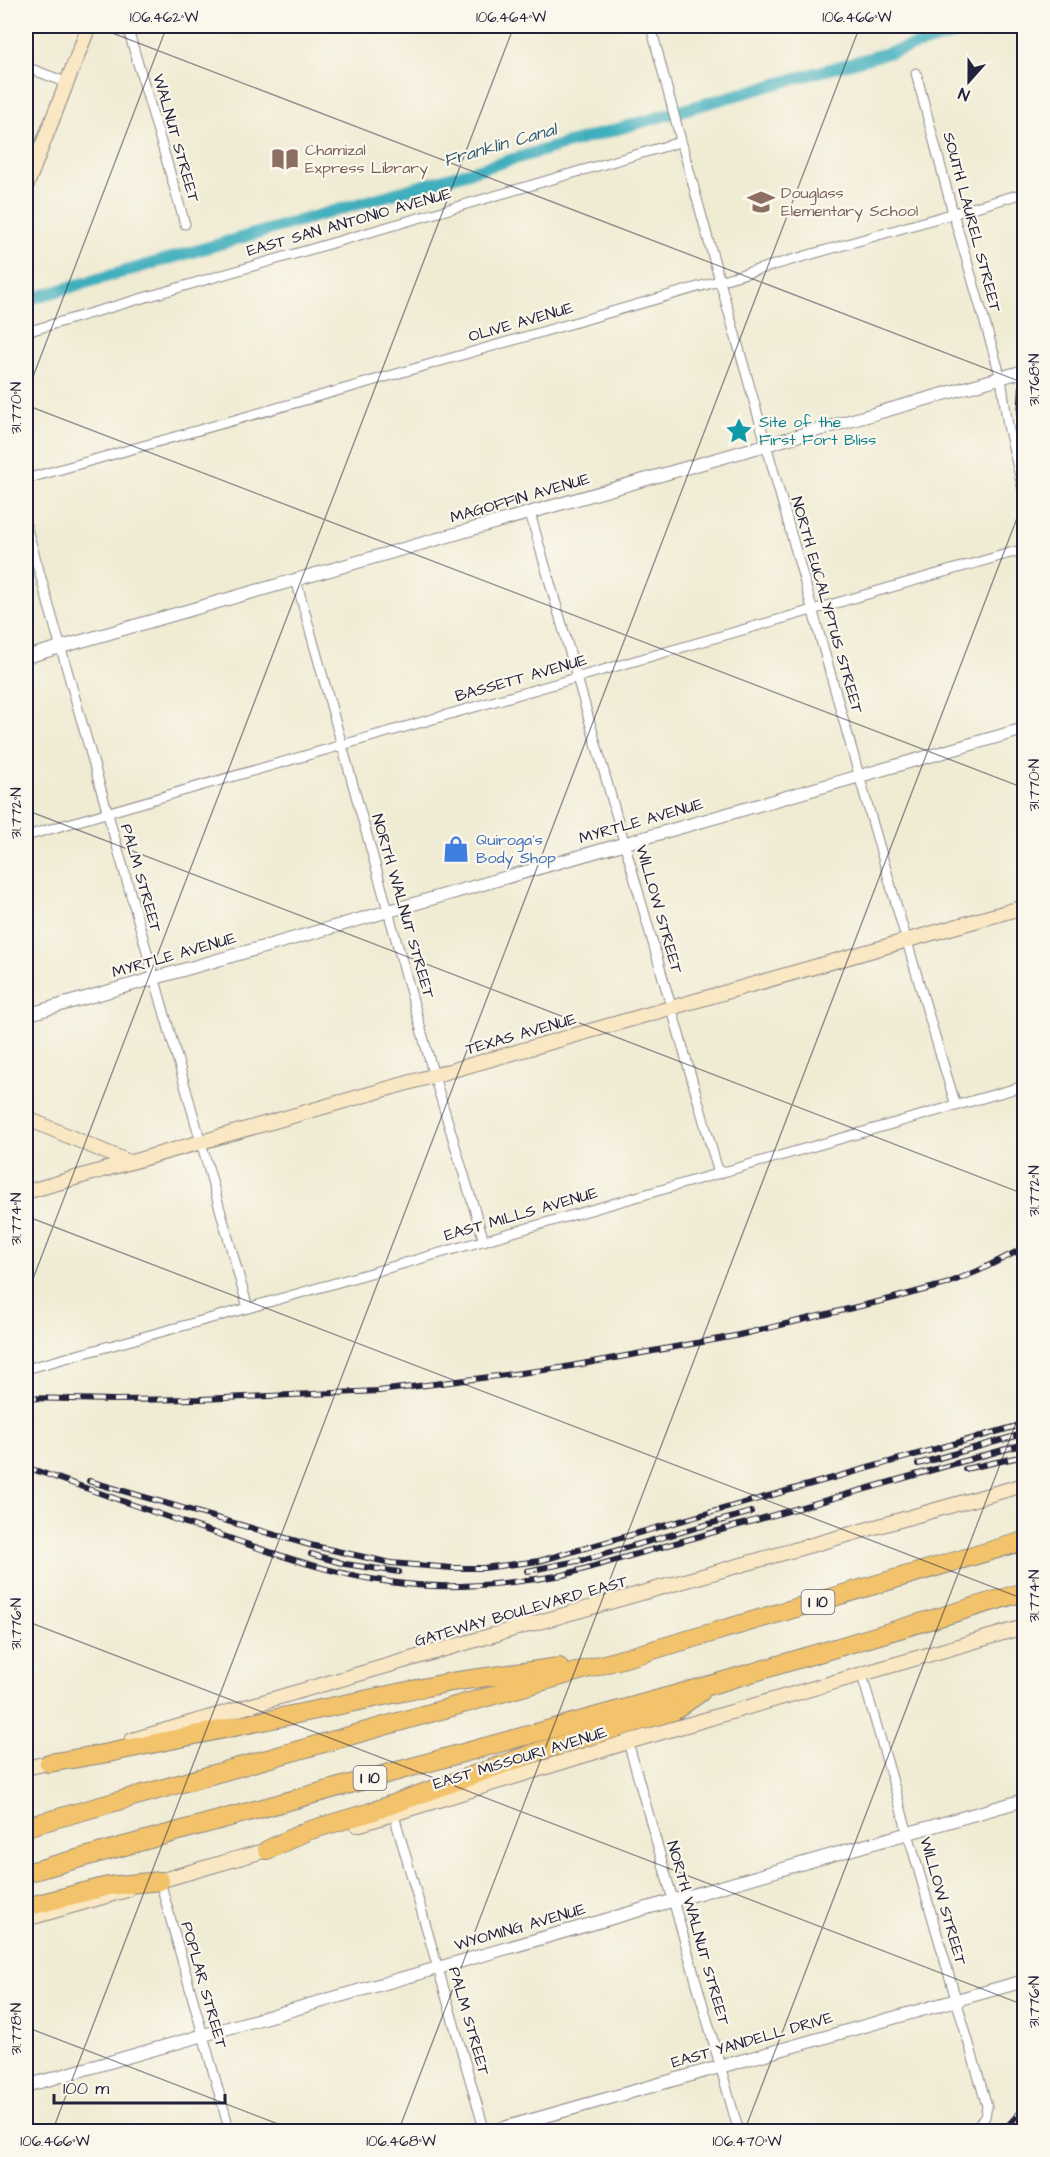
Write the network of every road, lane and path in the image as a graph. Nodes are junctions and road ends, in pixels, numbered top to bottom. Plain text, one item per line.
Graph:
1 (89, 26) edge
2 (127, 26) edge
3 (651, 26) edge
4 (26, 67) edge
5 (916, 73) dead end
6 (68, 83) junction
7 (681, 142) junction
8 (26, 187) edge
9 (1024, 193) edge
10 (953, 213) junction
11 (185, 224) dead end
12 (720, 280) junction
13 (26, 332) edge
14 (1024, 371) edge
15 (1001, 378) junction
16 (766, 445) junction
17 (26, 479) edge
18 (1024, 494) edge
19 (530, 513) junction
20 (26, 525) edge
21 (1024, 549) edge
22 (296, 580) junction
23 (812, 611) junction
24 (60, 646) junction
25 (26, 657) edge
26 (577, 678) junction
27 (1024, 729) edge
28 (342, 745) junction
29 (859, 776) junction
30 (106, 813) junction
31 (26, 836) edge
32 (624, 843) junction
33 (1024, 907) edge
34 (389, 910) junction
35 (906, 941) junction
36 (154, 978) junction
37 (671, 1008) junction
38 (26, 1015) edge
39 (434, 1076) junction
40 (1024, 1086) edge
41 (956, 1106) junction
42 (26, 1118) edge
43 (201, 1142) junction
44 (129, 1162) junction
45 (719, 1174) junction
46 (26, 1192) edge
47 (484, 1240) junction
48 (248, 1308) junction
49 (26, 1369) edge
50 (1024, 1485) edge
51 (1024, 1539) edge
52 (1023, 1593) edge
53 (1024, 1627) edge
54 (629, 1657) junction
55 (862, 1675) junction
56 (714, 1684) junction
57 (628, 1742) junction
58 (49, 1763) junction
59 (26, 1768) edge
60 (1024, 1800) edge
61 (394, 1815) junction
62 (26, 1827) edge
63 (908, 1833) junction
64 (267, 1850) junction
65 (26, 1873) edge
66 (160, 1881) junction
67 (673, 1900) junction
68 (26, 1907) edge
69 (26, 1919) edge
70 (438, 1968) junction
71 (1024, 1981) edge
72 (956, 2000) junction
73 (203, 2035) junction
74 (720, 2066) junction
75 (26, 2086) edge
76 (230, 2132) edge
77 (487, 2132) edge
78 (739, 2132) edge
79 (972, 2132) edge

1 - 6 main road
2 - 11 street, WALNUT STREET
3 - 7 street, NORTH EUCALYPTUS STREET
4 - 6 street
5 - 10 street, SOUTH LAUREL STREET
6 - 8 main road
7 - 12 street, NORTH EUCALYPTUS STREET
7 - 13 street, EAST SAN ANTONIO AVENUE
9 - 10 street, OLIVE AVENUE
10 - 12 street, OLIVE AVENUE
10 - 15 street, SOUTH LAUREL STREET
12 - 16 street, NORTH EUCALYPTUS STREET
12 - 17 street, OLIVE AVENUE
14 - 15 street, MAGOFFIN AVENUE
15 - 16 street, MAGOFFIN AVENUE
15 - 18 street, SOUTH LAUREL STREET
16 - 19 street, MAGOFFIN AVENUE
16 - 23 street, NORTH EUCALYPTUS STREET
19 - 22 street, MAGOFFIN AVENUE
19 - 26 street, WILLOW STREET
20 - 24 street, PALM STREET
21 - 23 street, BASSETT AVENUE
22 - 24 street, MAGOFFIN AVENUE
22 - 28 street, NORTH WALNUT STREET
23 - 26 street, BASSETT AVENUE
23 - 29 street, NORTH EUCALYPTUS STREET
24 - 25 street, MAGOFFIN AVENUE
24 - 30 street, PALM STREET
26 - 28 street, BASSETT AVENUE
26 - 32 street, WILLOW STREET
27 - 29 street, MYRTLE AVENUE
28 - 30 street, BASSETT AVENUE
28 - 34 street, NORTH WALNUT STREET
29 - 32 street, MYRTLE AVENUE
29 - 35 street, NORTH EUCALYPTUS STREET
30 - 31 street, BASSETT AVENUE
30 - 36 street, PALM STREET
32 - 34 street, MYRTLE AVENUE
32 - 37 street, WILLOW STREET
33 - 35 main road, TEXAS AVENUE
34 - 36 street, MYRTLE AVENUE
34 - 39 street, NORTH WALNUT STREET
35 - 37 main road, TEXAS AVENUE
35 - 41 street, NORTH EUCALYPTUS STREET
36 - 38 street, MYRTLE AVENUE
36 - 43 street, PALM STREET
37 - 39 main road, TEXAS AVENUE
37 - 45 street, WILLOW STREET
39 - 43 main road, TEXAS AVENUE
39 - 47 street, NORTH WALNUT STREET
40 - 41 street, EAST MILLS AVENUE
41 - 45 street, EAST MILLS AVENUE
42 - 44 main road
43 - 44 main road, TEXAS AVENUE
43 - 48 street, PALM STREET
44 - 46 main road, TEXAS AVENUE
45 - 47 street, EAST MILLS AVENUE
47 - 48 street, EAST MILLS AVENUE
48 - 49 street, EAST MILLS AVENUE
50 - 58 main road, GATEWAY BOULEVARD EAST
51 - 54 highway, I 10
52 - 56 highway, I 10
53 - 55 main road, EAST MISSOURI AVENUE
54 - 58 highway
54 - 62 highway, I 10
55 - 57 main road, EAST MISSOURI AVENUE
55 - 63 street, WILLOW STREET
56 - 64 highway
56 - 65 highway, I 10
57 - 61 main road, EAST MISSOURI AVENUE
57 - 67 street, NORTH WALNUT STREET
58 - 59 main road, GATEWAY BOULEVARD EAST
60 - 63 street, WYOMING AVENUE
61 - 64 main road, EAST MISSOURI AVENUE
61 - 70 street, PALM STREET
63 - 67 street, WYOMING AVENUE
63 - 72 street, WILLOW STREET
64 - 66 main road, EAST MISSOURI AVENUE
66 - 68 highway
66 - 69 main road, EAST MISSOURI AVENUE
66 - 73 street, POPLAR STREET
67 - 70 street, WYOMING AVENUE
67 - 74 street, NORTH WALNUT STREET
70 - 73 street, WYOMING AVENUE
70 - 77 street, PALM STREET
71 - 72 street, EAST YANDELL DRIVE
72 - 74 street, EAST YANDELL DRIVE
72 - 79 street, WILLOW STREET
73 - 75 street, WYOMING AVENUE
73 - 76 street, POPLAR STREET
74 - 77 street, EAST YANDELL DRIVE
74 - 78 street, NORTH WALNUT STREET

